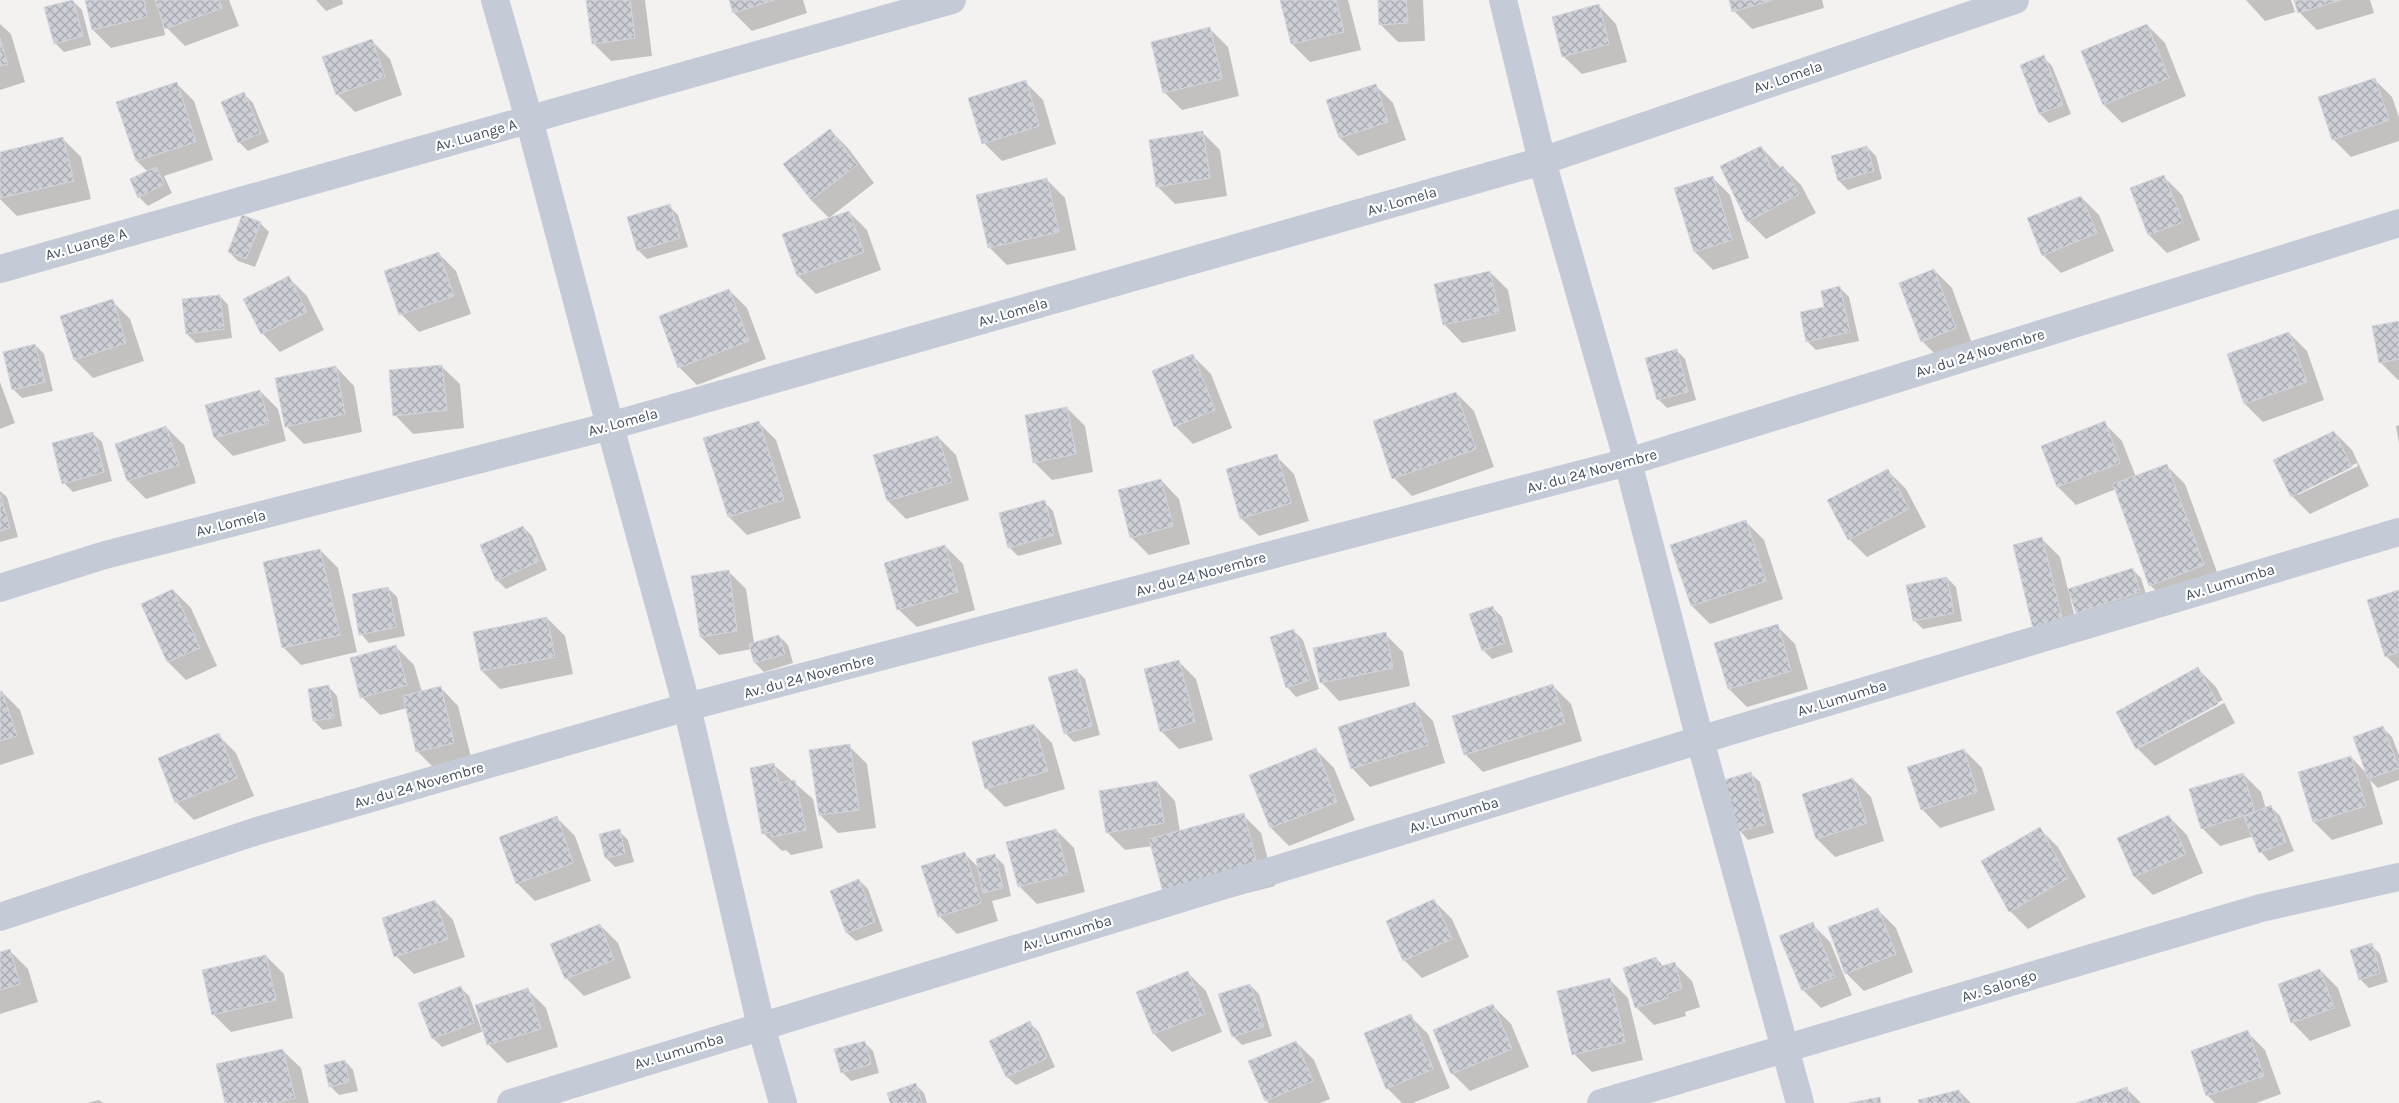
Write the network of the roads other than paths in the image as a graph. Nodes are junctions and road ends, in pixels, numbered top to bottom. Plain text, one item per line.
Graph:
1 (495, 0) edge
2 (952, 0) edge
3 (1503, 0) edge
4 (2015, 0) edge
5 (530, 119) junction
6 (1542, 161) junction
7 (2399, 223) edge
8 (0, 269) edge
9 (610, 426) junction
10 (1628, 462) junction
11 (2399, 532) edge
12 (0, 588) edge
13 (687, 708) junction
14 (1700, 740) junction
15 (2399, 877) edge
16 (0, 917) edge
17 (761, 1026) junction
18 (1785, 1050) junction
19 (511, 1103) edge
20 (783, 1103) edge
21 (1601, 1103) edge
22 (1800, 1103) edge

1 - 5 street
2 - 5 street, Av. Luange A
3 - 6 street
4 - 6 street, Av. Lomela
5 - 8 street, Av. Luange A
5 - 9 street
6 - 9 street, Av. Lomela
6 - 10 street
7 - 10 street, Av. du 24 Novembre
9 - 12 street, Av. Lomela
9 - 13 street
10 - 13 street, Av. du 24 Novembre
10 - 14 street
11 - 14 street, Av. Lumumba
13 - 16 street, Av. du 24 Novembre
13 - 17 street
14 - 17 street, Av. Lumumba
14 - 18 street
15 - 18 street, Av. Salongo
17 - 19 street, Av. Lumumba
17 - 20 street
18 - 21 street, Av. Salongo
18 - 22 street

